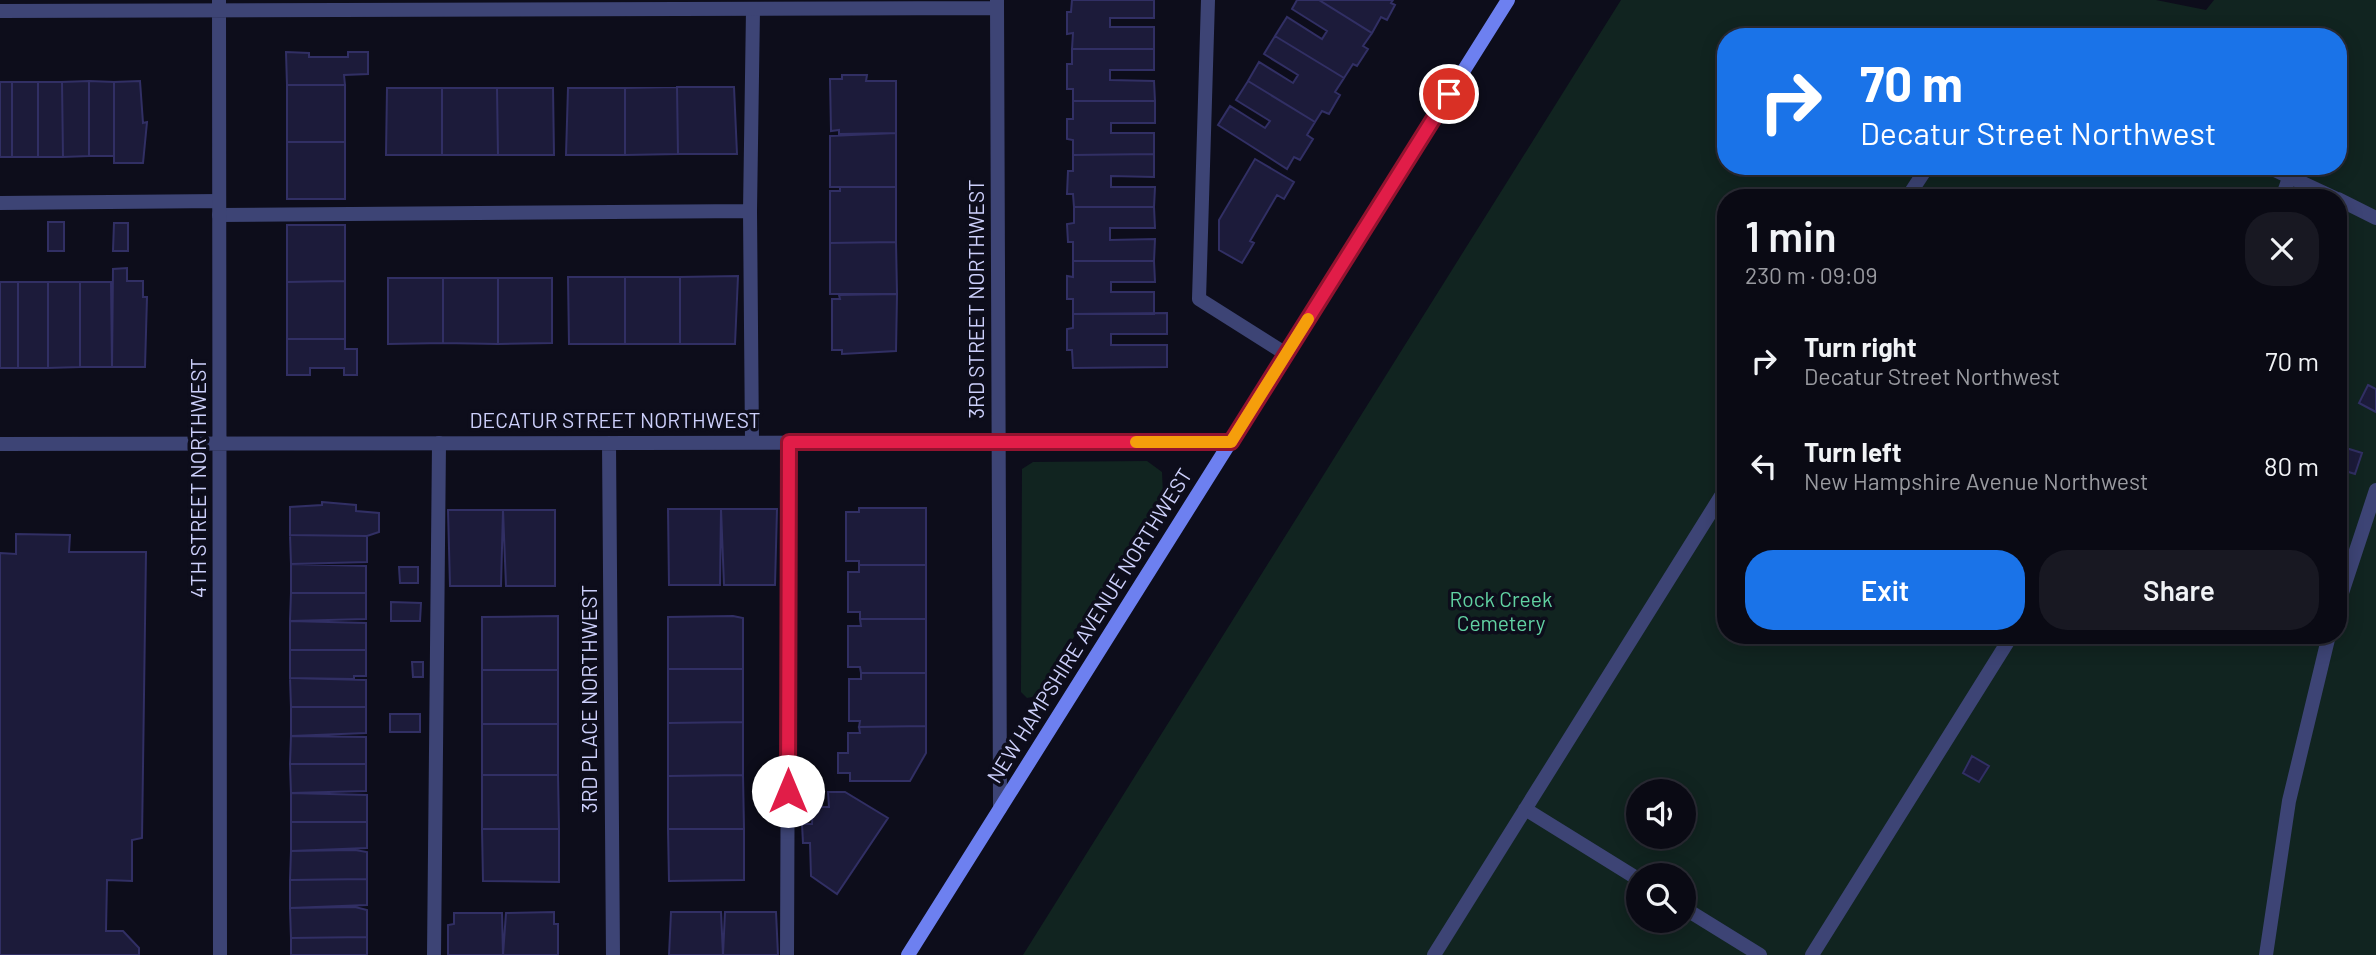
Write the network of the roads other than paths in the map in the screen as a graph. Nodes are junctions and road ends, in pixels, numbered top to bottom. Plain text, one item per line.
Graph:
1 (1208, 0) edge
2 (1508, 0) edge
3 (997, 4) edge
4 (218, 5) edge
5 (753, 9) junction
6 (0, 11) edge
7 (2290, 175) joint
8 (2285, 189) edge
9 (2319, 189) edge
10 (0, 203) edge
11 (2347, 203) edge
12 (219, 208) junction
13 (750, 211) junction
14 (2376, 218) edge
15 (1286, 354) junction
16 (999, 441) junction
17 (752, 442) junction
18 (789, 442) junction
19 (1231, 442) junction
20 (220, 443) junction
21 (439, 443) junction
22 (610, 443) junction
23 (0, 444) edge
24 (2376, 490) edge
25 (1717, 502) edge
26 (2347, 578) edge
27 (2006, 644) edge
28 (2327, 644) edge
29 (1000, 808) junction
30 (1525, 809) junction
31 (1626, 872) edge
32 (1696, 915) edge
33 (220, 955) edge
34 (435, 955) edge
35 (613, 955) edge
36 (787, 955) edge
37 (908, 955) edge
38 (1434, 955) edge
39 (1760, 955) edge
40 (1812, 955) edge
41 (2266, 955) edge

1 - 15 street
2 - 15 main road, NEW HAMPSHIRE AVENUE NORTHWEST
3 - 5 street
3 - 16 street, 3RD STREET NORTHWEST
4 - 5 street
4 - 6 street
4 - 12 street, 4TH STREET NORTHWEST
5 - 13 street
7 - 8 street
7 - 9 street
10 - 12 street
11 - 14 street
12 - 13 street
12 - 20 street, 4TH STREET NORTHWEST
13 - 17 street
15 - 19 main road, NEW HAMPSHIRE AVENUE NORTHWEST
16 - 18 street, DECATUR STREET NORTHWEST
16 - 19 street, DECATUR STREET NORTHWEST
16 - 29 street, 3RD STREET NORTHWEST
17 - 18 street, DECATUR STREET NORTHWEST
17 - 22 street, DECATUR STREET NORTHWEST
18 - 36 street
19 - 29 main road, NEW HAMPSHIRE AVENUE NORTHWEST
20 - 21 street, DECATUR STREET NORTHWEST
20 - 23 street, DECATUR STREET NORTHWEST
20 - 33 street, 4TH STREET NORTHWEST
21 - 22 street, DECATUR STREET NORTHWEST
21 - 34 street
22 - 35 street, 3RD PLACE NORTHWEST
24 - 26 street
25 - 30 street
27 - 40 street
28 - 41 street
29 - 37 main road, NEW HAMPSHIRE AVENUE NORTHWEST
30 - 31 street
30 - 38 street
32 - 39 street

